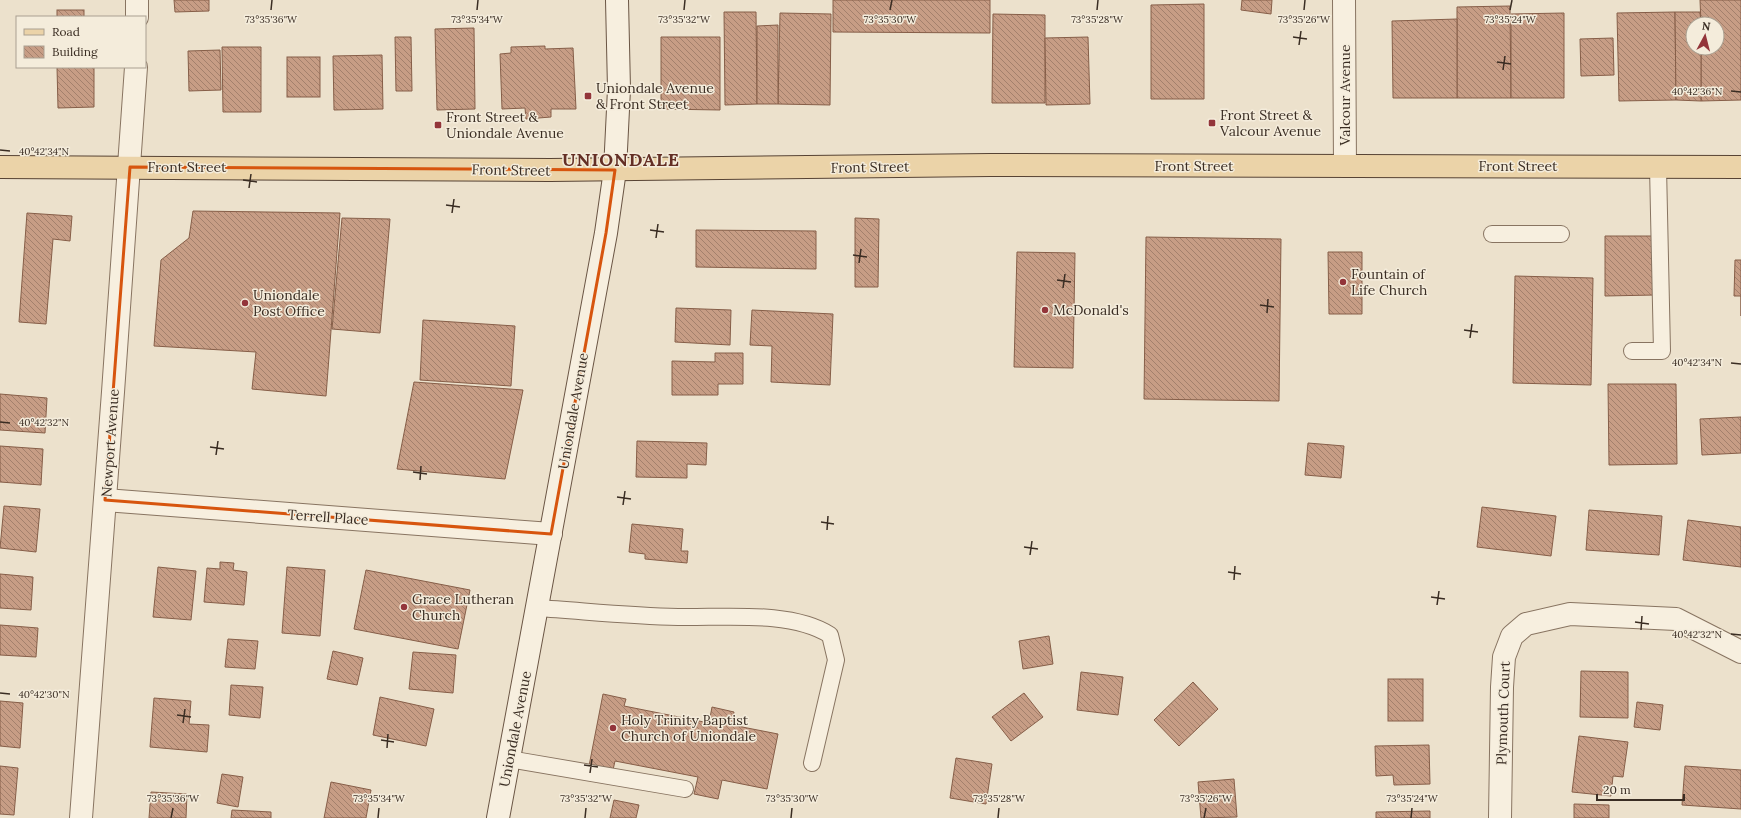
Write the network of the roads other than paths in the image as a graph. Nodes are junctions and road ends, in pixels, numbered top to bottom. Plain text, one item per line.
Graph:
1 (137, 0) edge
2 (617, 0) edge
3 (1344, 0) edge
4 (137, 16) edge
5 (136, 68) edge
6 (1345, 166) junction
7 (0, 167) edge
8 (130, 167) junction
9 (1658, 167) junction
10 (1741, 167) edge
11 (614, 170) junction
12 (1492, 234) dead end
13 (1561, 234) dead end
14 (1632, 351) dead end
15 (105, 500) junction
16 (551, 534) junction
17 (537, 608) junction
18 (1741, 652) edge
19 (509, 759) junction
20 (812, 763) dead end
21 (685, 789) dead end
22 (81, 818) edge
23 (498, 818) edge
24 (1500, 818) edge

1 - 4 street
2 - 11 street, Uniondale Avenue
3 - 6 street, Valcour Avenue
5 - 8 street, Newport Avenue
6 - 9 main road, Front Street
6 - 11 main road, Front Street
7 - 8 main road, Front Street
8 - 11 main road, Front Street
8 - 15 street, Newport Avenue
9 - 10 main road, Front Street
9 - 14 lane
11 - 16 street, Uniondale Avenue
12 - 13 lane
15 - 16 street, Terrell Place
15 - 22 street, Newport Avenue
16 - 17 street, Uniondale Avenue
17 - 19 street, Uniondale Avenue
17 - 20 lane
18 - 24 street, Plymouth Court
19 - 21 lane
19 - 23 street, Uniondale Avenue

